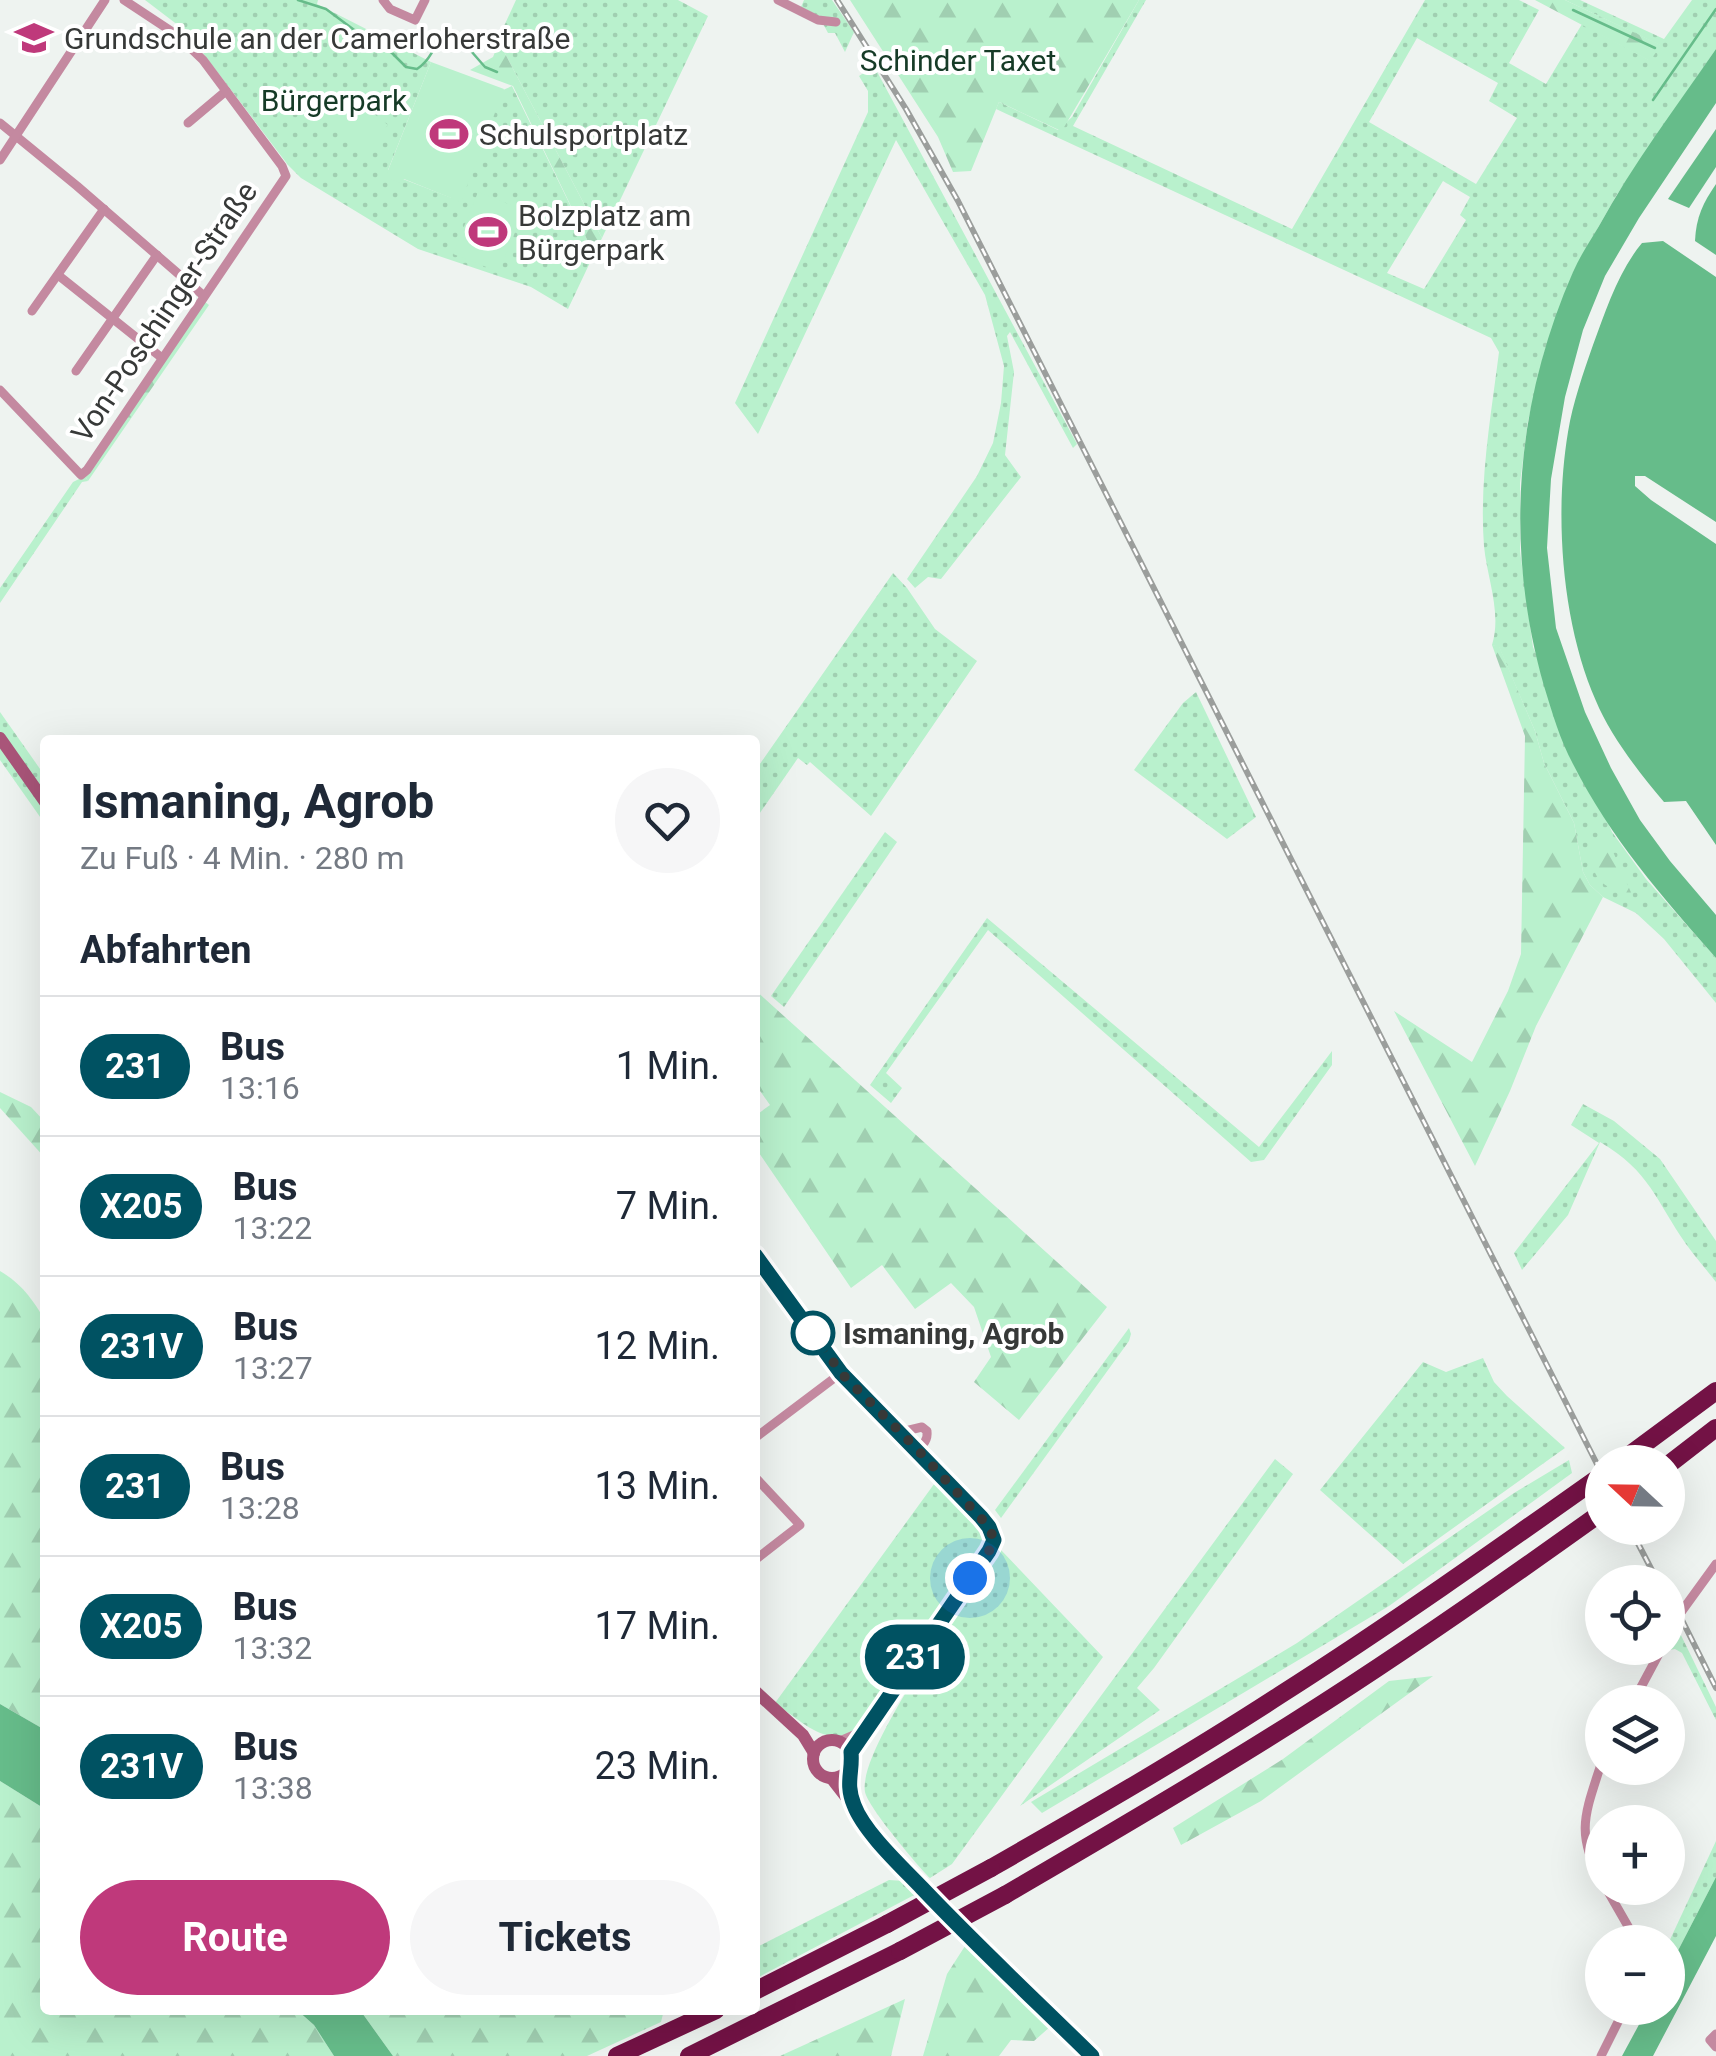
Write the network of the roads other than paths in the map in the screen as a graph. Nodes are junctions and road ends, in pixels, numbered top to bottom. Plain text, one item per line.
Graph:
1 (105, 0) edge
2 (124, 0) edge
3 (383, 0) edge
4 (425, 0) edge
5 (778, 0) edge
6 (836, 22) dead end
7 (226, 90) junction
8 (0, 123) edge
9 (188, 123) dead end
10 (16, 136) junction
11 (0, 160) edge
12 (104, 209) junction
13 (157, 255) junction
14 (58, 275) junction
15 (204, 296) junction
16 (32, 312) dead end
17 (112, 318) junction
18 (162, 358) junction
19 (76, 370) dead end
20 (0, 390) edge
21 (0, 738) edge
22 (40, 795) edge
23 (760, 1261) edge
24 (841, 1373) junction
25 (1716, 1391) edge
26 (1716, 1428) edge
27 (900, 1432) junction
28 (760, 1434) edge
29 (1643, 1445) edge
30 (917, 1449) junction
31 (1685, 1452) edge
32 (760, 1482) edge
33 (1585, 1487) edge
34 (1585, 1524) edge
35 (760, 1556) edge
36 (1716, 1564) edge
37 (1685, 1607) edge
38 (760, 1696) edge
39 (782, 1716) junction
40 (874, 1716) junction
41 (834, 1741) junction
42 (851, 1752) junction
43 (814, 1753) junction
44 (849, 1770) junction
45 (832, 1779) junction
46 (854, 1806) junction
47 (760, 1988) edge
48 (705, 2015) edge
49 (1616, 2025) edge
50 (1716, 2034) edge
51 (1716, 2047) edge
52 (697, 2052) edge
53 (617, 2056) edge
54 (1092, 2056) edge
55 (1601, 2056) edge

1 - 10 street
2 - 7 street
3 - 4 street
5 - 6 street
7 - 9 street
7 - 15 street, Von-Poschinger-Straße
8 - 10 street
10 - 11 street
10 - 12 street
12 - 13 street
12 - 14 street
13 - 15 street
13 - 17 street
14 - 16 street
14 - 17 street
15 - 18 street, Von-Poschinger-Straße
17 - 18 street
17 - 19 street
18 - 20 street, Von-Poschinger-Straße
21 - 22 main road
23 - 24 street
24 - 27 street
24 - 28 street
25 - 29 highway
26 - 31 highway
27 - 30 street
27 - 30 street
30 - 40 street
32 - 35 street
33 - 47 highway, bridge
34 - 52 highway, bridge
36 - 37 street
38 - 39 main road
39 - 41 main road
39 - 43 main road
40 - 41 street
40 - 42 street
41 - 42 main road
41 - 43 main road
42 - 44 main road
43 - 45 main road
44 - 45 main road
44 - 46 main road
45 - 46 main road
46 - 54 main road
48 - 53 highway
49 - 55 street
50 - 51 street

